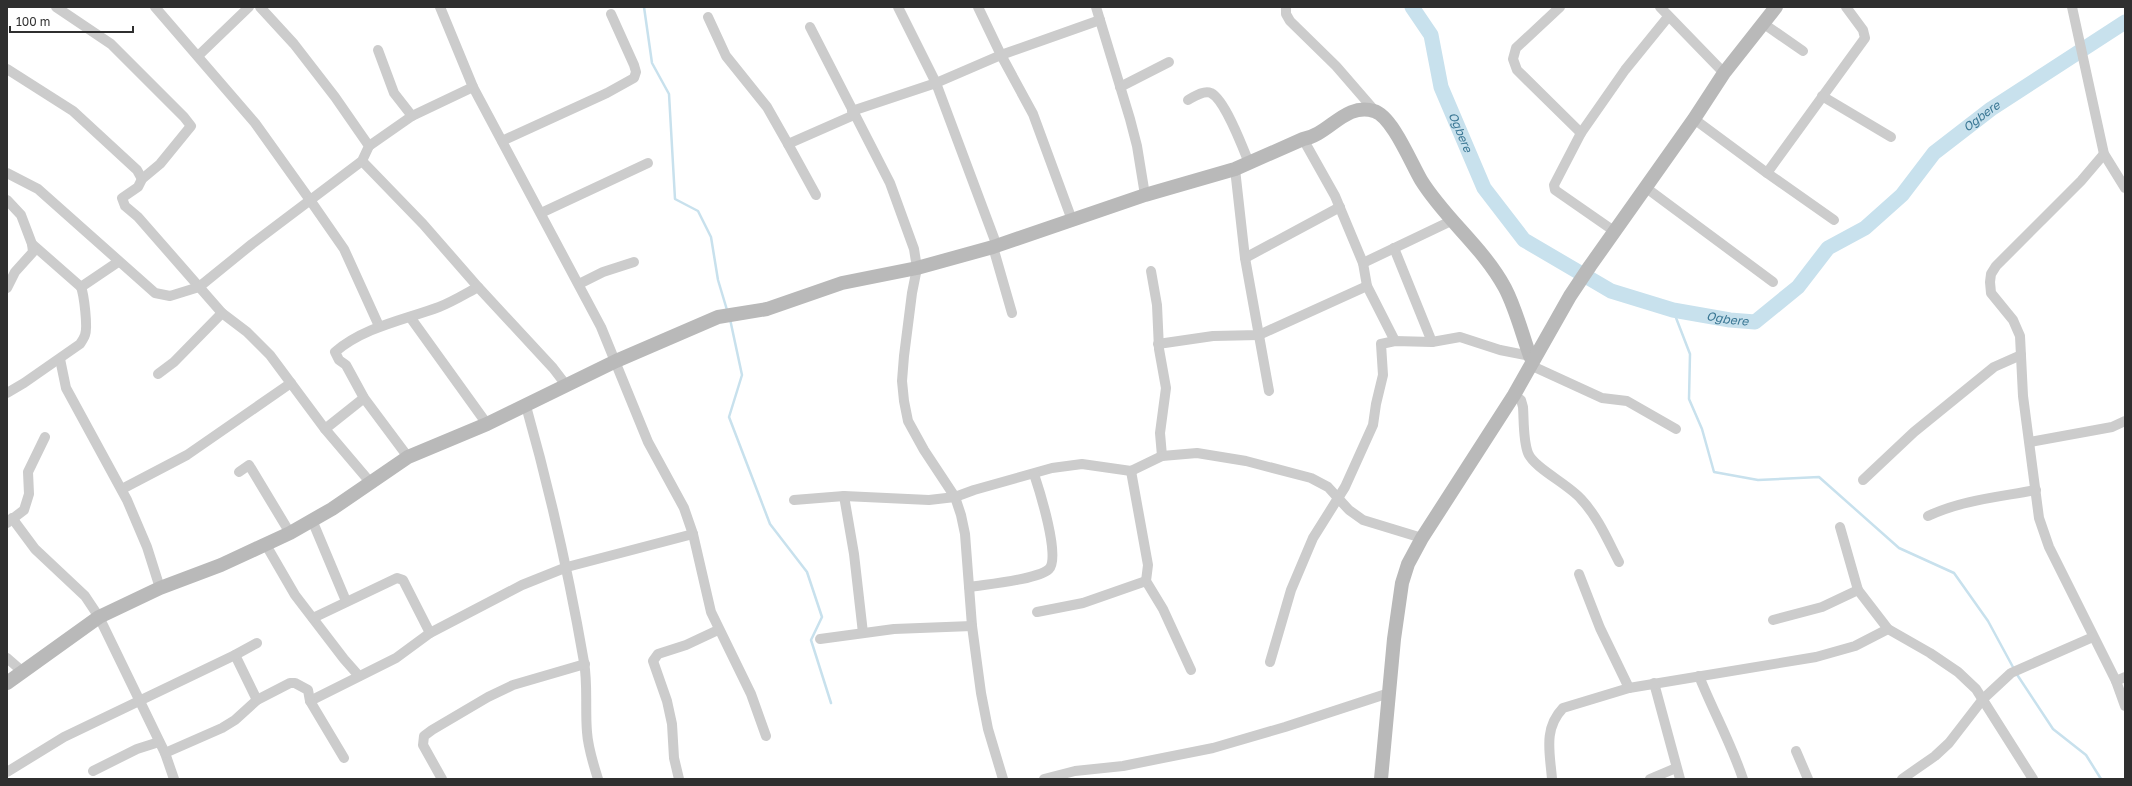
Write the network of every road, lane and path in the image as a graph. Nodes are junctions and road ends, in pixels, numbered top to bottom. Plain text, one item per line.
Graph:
1 (56, 7) edge
2 (155, 7) edge
3 (249, 7) edge
4 (260, 7) edge
5 (440, 7) edge
6 (898, 7) edge
7 (978, 7) edge
8 (1096, 7) edge
9 (1286, 7) edge
10 (1560, 7) edge
11 (1660, 7) edge
12 (1776, 7) edge
13 (1846, 7) edge
14 (2072, 7) edge
15 (611, 14) dead end
16 (708, 16) dead end
17 (1668, 17) junction
18 (1100, 20) junction
19 (1764, 24) junction
20 (810, 27) dead end
21 (378, 50) dead end
22 (1803, 51) dead end
23 (1001, 55) junction
24 (198, 56) junction
25 (1169, 62) dead end
26 (7, 69) edge
27 (1724, 74) junction
28 (936, 83) junction
29 (473, 87) junction
30 (1120, 87) junction
31 (1822, 96) junction
32 (1188, 100) dead end
33 (1375, 111) junction
34 (853, 113) junction
35 (412, 116) junction
36 (1694, 119) junction
37 (1581, 133) junction
38 (1891, 137) dead end
39 (1304, 139) junction
40 (502, 141) junction
41 (788, 144) junction
42 (369, 146) junction
43 (2104, 154) junction
44 (362, 160) junction
45 (648, 163) dead end
46 (1249, 163) junction
47 (1235, 169) junction
48 (7, 173) edge
49 (1767, 173) junction
50 (142, 179) junction
51 (1645, 187) junction
52 (2125, 188) edge
53 (816, 195) dead end
54 (1144, 195) junction
55 (7, 200) edge
56 (310, 200) junction
57 (1340, 207) junction
58 (541, 213) junction
59 (1072, 220) junction
60 (1834, 220) dead end
61 (1451, 221) junction
62 (1614, 231) junction
63 (32, 244) junction
64 (995, 246) junction
65 (1394, 248) junction
66 (1245, 258) junction
67 (118, 262) junction
68 (634, 262) dead end
69 (1363, 263) junction
70 (917, 268) junction
71 (1151, 271) dead end
72 (1773, 282) dead end
73 (579, 284) junction
74 (1367, 286) junction
75 (81, 287) junction
76 (478, 287) junction
77 (7, 288) edge
78 (199, 288) junction
79 (222, 313) junction
80 (1012, 313) dead end
81 (410, 317) junction
82 (379, 326) junction
83 (1259, 335) junction
84 (1395, 341) junction
85 (1432, 342) junction
86 (1158, 344) junction
87 (2021, 355) junction
88 (60, 359) junction
89 (1531, 360) junction
90 (616, 361) junction
91 (158, 374) dead end
92 (291, 383) junction
93 (566, 385) junction
94 (1269, 390) dead end
95 (7, 393) edge
96 (1514, 395) junction
97 (364, 398) junction
98 (526, 406) junction
99 (2125, 421) edge
100 (487, 424) junction
101 (325, 429) junction
102 (1676, 429) dead end
103 (45, 437) dead end
104 (2030, 442) junction
105 (1162, 456) junction
106 (408, 457) junction
107 (1131, 471) junction
108 (239, 472) dead end
109 (1034, 474) junction
110 (1863, 480) dead end
111 (370, 482) junction
112 (122, 489) junction
113 (2036, 490) junction
114 (844, 496) junction
115 (955, 497) junction
116 (1338, 498) junction
117 (794, 500) dead end
118 (1928, 516) dead end
119 (10, 520) edge
120 (312, 520) junction
121 (1840, 527) dead end
122 (290, 533) junction
123 (693, 534) junction
124 (1422, 538) junction
125 (266, 545) junction
126 (1619, 562) dead end
127 (567, 567) junction
128 (1579, 574) dead end
129 (1146, 581) junction
130 (969, 587) junction
131 (160, 588) junction
132 (1858, 590) junction
133 (346, 602) junction
134 (1037, 612) dead end
135 (99, 617) junction
136 (313, 618) junction
137 (1773, 620) dead end
138 (972, 626) junction
139 (1888, 629) junction
140 (718, 630) junction
141 (430, 633) junction
142 (863, 633) junction
143 (2093, 637) junction
144 (820, 639) dead end
145 (258, 642) dead end
146 (236, 656) junction
147 (7, 658) edge
148 (1270, 662) dead end
149 (585, 664) junction
150 (1191, 670) dead end
151 (23, 672) junction
152 (359, 676) junction
153 (1699, 676) junction
154 (2121, 679) edge
155 (7, 683) edge
156 (1654, 683) junction
157 (1629, 688) junction
158 (1389, 693) junction
159 (1983, 699) junction
160 (139, 700) junction
161 (257, 700) junction
162 (310, 700) junction
163 (2125, 706) edge
164 (766, 736) dead end
165 (159, 742) junction
166 (1796, 752) dead end
167 (164, 753) junction
168 (344, 758) dead end
169 (1676, 768) junction
170 (93, 770) dead end
171 (7, 772) edge
172 (174, 779) edge
173 (442, 779) edge
174 (598, 779) edge
175 (679, 779) edge
176 (1003, 779) edge
177 (1044, 779) edge
178 (1381, 779) edge
179 (1552, 779) edge
180 (1650, 779) edge
181 (1680, 779) edge
182 (1743, 779) edge
183 (1808, 779) edge
184 (1902, 779) edge
185 (2033, 779) edge

1 - 50 street
2 - 24 street
3 - 24 street
4 - 42 street
5 - 29 street
6 - 28 street
7 - 23 street
8 - 18 street
9 - 33 street
10 - 37 street
11 - 17 street
12 - 19 street
13 - 31 street
14 - 43 street
15 - 40 street
16 - 41 street
17 - 27 street
17 - 37 street
18 - 23 street
18 - 30 street
19 - 22 street
19 - 27 street
20 - 34 street
21 - 35 street
23 - 28 street
23 - 59 street
24 - 56 street
25 - 30 street
26 - 50 street
27 - 36 street
28 - 34 street
28 - 64 street
29 - 35 street
29 - 40 street
30 - 54 street
31 - 38 street
31 - 49 street
32 - 46 street
33 - 39 street
33 - 61 street
34 - 41 street
34 - 70 street
35 - 42 street
36 - 49 street
36 - 51 street
37 - 62 street
39 - 46 street
39 - 57 street
40 - 58 street
41 - 53 street
42 - 44 street
43 - 52 street
43 - 87 street
44 - 56 street
44 - 76 street
45 - 58 street
46 - 47 street
47 - 54 street
47 - 66 street
48 - 67 street
49 - 60 street
50 - 78 street
51 - 62 street
51 - 72 street
54 - 59 street
55 - 63 street
56 - 78 street
56 - 82 street
57 - 66 street
57 - 69 street
58 - 73 street
59 - 64 street
61 - 65 street
61 - 89 street
62 - 89 street
63 - 75 street
63 - 77 street
64 - 70 street
64 - 80 street
65 - 69 street
65 - 85 street
66 - 83 street
67 - 75 street
67 - 78 street
68 - 73 street
69 - 74 street
70 - 90 street
70 - 115 street
71 - 86 street
73 - 90 street
74 - 83 street
74 - 84 street
75 - 88 street
76 - 81 street
76 - 93 street
78 - 79 street
79 - 91 street
79 - 92 street
81 - 82 street
81 - 100 street
82 - 97 street
83 - 86 street
83 - 94 street
84 - 85 street
84 - 116 street
85 - 89 street
86 - 105 street
87 - 104 street
87 - 110 street
88 - 95 street
88 - 112 street
89 - 96 street
89 - 102 street
90 - 93 street
90 - 123 street
92 - 101 street
92 - 112 street
93 - 98 street
96 - 124 street
96 - 126 street
97 - 101 street
97 - 106 street
98 - 100 street
98 - 127 street
99 - 104 street
100 - 106 street
101 - 111 street
103 - 119 street
104 - 113 street
105 - 107 street
105 - 116 street
106 - 111 street
107 - 109 street
107 - 129 street
108 - 122 street
109 - 115 street
109 - 130 street
111 - 120 street
112 - 131 street
113 - 118 street
113 - 143 street
114 - 115 street
114 - 117 street
114 - 142 street
115 - 130 street
116 - 124 street
116 - 148 street
119 - 135 street
120 - 122 street
120 - 133 street
121 - 132 street
122 - 125 street
123 - 127 street
123 - 140 street
124 - 158 street
125 - 131 street
125 - 136 street
127 - 141 street
127 - 149 street
128 - 157 street
129 - 134 street
129 - 150 street
130 - 138 street
131 - 135 street
132 - 137 street
132 - 139 street
133 - 136 street
133 - 141 street
135 - 151 street
135 - 160 street
136 - 152 street
138 - 142 street
138 - 176 street
139 - 153 street
139 - 159 street
140 - 164 street
140 - 175 street
141 - 152 street
142 - 144 street
143 - 154 street
143 - 159 street
145 - 146 street
146 - 160 street
146 - 161 street
147 - 151 street
149 - 173 street
149 - 174 street
151 - 155 street
152 - 162 street
153 - 156 street
153 - 182 street
154 - 163 street
156 - 157 street
156 - 169 street
157 - 179 street
158 - 177 street
158 - 178 street
159 - 184 street
159 - 185 street
160 - 165 street
160 - 171 street
161 - 162 street
161 - 167 street
162 - 168 street
165 - 167 street
165 - 170 street
166 - 183 street
167 - 172 street
169 - 180 street
169 - 181 street

